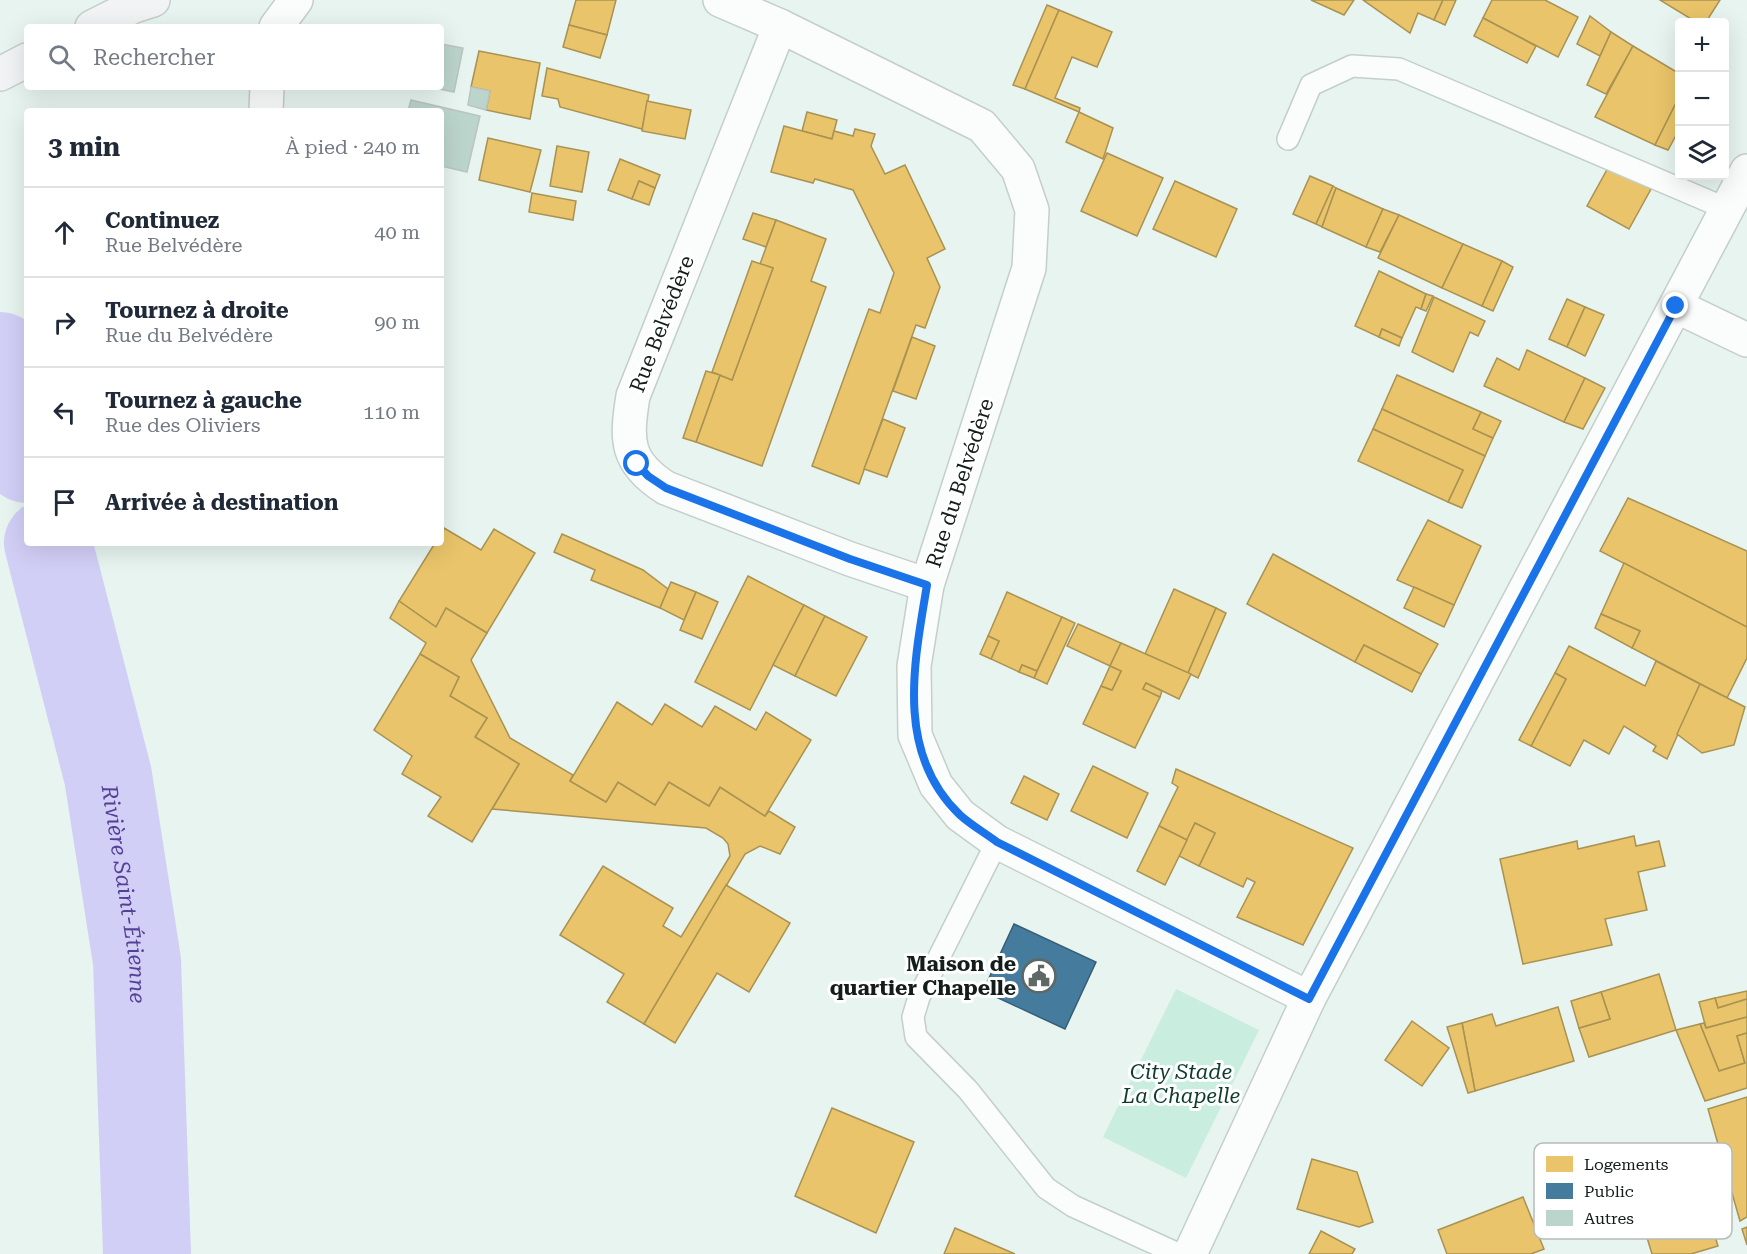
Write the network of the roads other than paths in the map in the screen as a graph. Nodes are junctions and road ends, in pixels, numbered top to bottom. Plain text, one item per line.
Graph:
1 (296, 0) edge
2 (720, 0) edge
3 (143, 2) edge
4 (98, 24) edge
5 (278, 24) edge
6 (780, 26) junction
7 (24, 62) edge
8 (0, 74) edge
9 (267, 90) edge
10 (266, 108) edge
11 (1288, 139) dead end
12 (1747, 171) edge
13 (1727, 209) junction
14 (1676, 306) junction
15 (1747, 340) edge
16 (927, 585) junction
17 (997, 842) junction
18 (1309, 999) junction
19 (1178, 1254) edge
20 (1190, 1254) edge

1 - 5 street
2 - 6 street, Rue du Belvédère
3 - 4 main road
6 - 16 street, Rue du Belvédère
6 - 16 street, Rue Belvédère
7 - 8 main road
9 - 10 street
11 - 13 lane
12 - 13 street
13 - 14 street
14 - 15 street
14 - 18 street
16 - 17 street, Rue du Belvédère
17 - 18 street, Rue du Belvédère
17 - 19 lane
18 - 20 street

